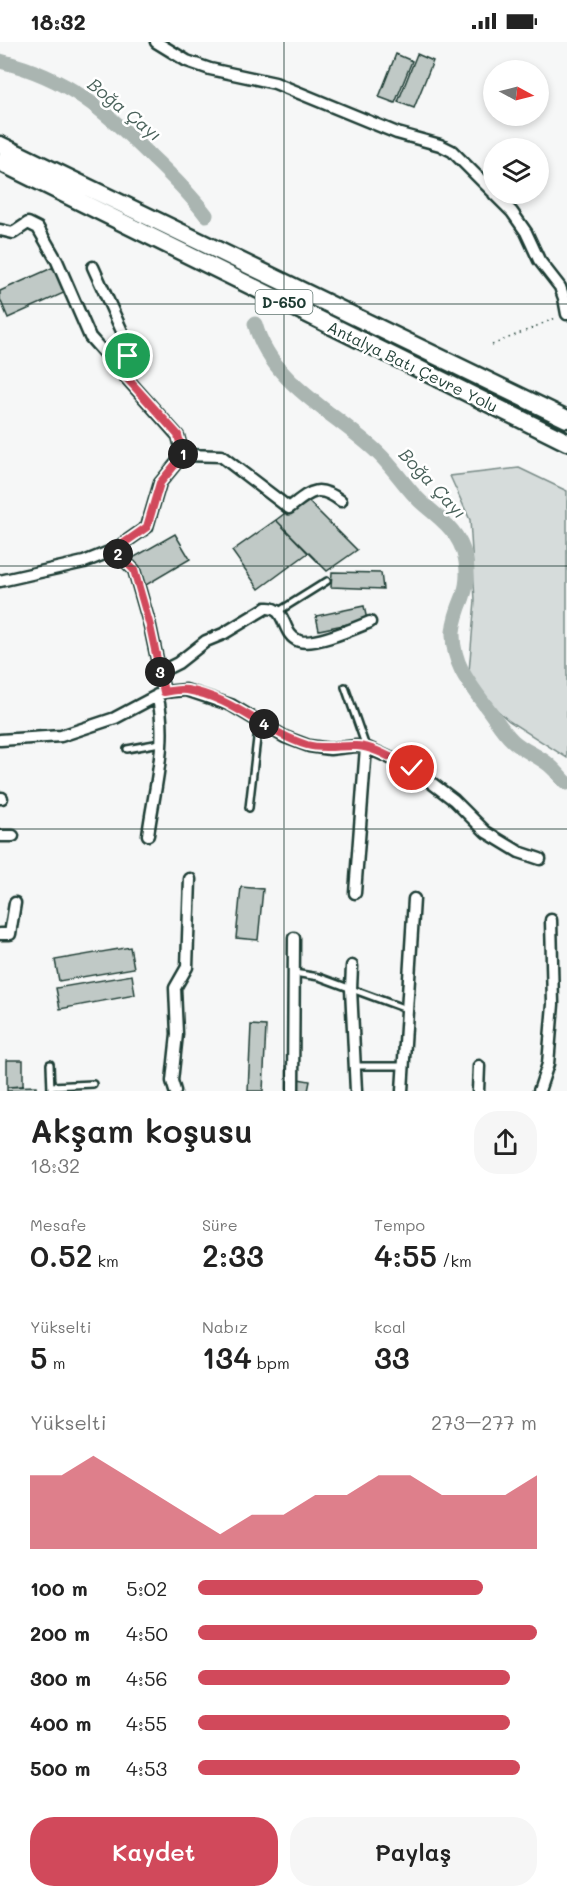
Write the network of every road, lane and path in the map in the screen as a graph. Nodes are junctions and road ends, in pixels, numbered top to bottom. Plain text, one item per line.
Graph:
1 (156, 42) edge
2 (0, 145) edge
3 (0, 162) edge
4 (483, 182) edge
5 (504, 204) edge
6 (0, 230) edge
7 (93, 267) dead end
8 (563, 284) edge
9 (567, 314) edge
10 (492, 345) dead end
11 (116, 366) junction
12 (567, 419) edge
13 (567, 442) edge
14 (183, 455) junction
15 (340, 501) dead end
16 (114, 550) junction
17 (0, 581) edge
18 (327, 581) dead end
19 (279, 611) junction
20 (370, 622) dead end
21 (160, 672) junction
22 (345, 687) dead end
23 (160, 693) junction
24 (259, 721) junction
25 (0, 740) edge
26 (160, 743) junction
27 (366, 747) junction
28 (127, 749) dead end
29 (249, 808) dead end
30 (148, 835) dead end
31 (0, 836) edge
32 (13, 836) dead end
33 (540, 859) dead end
34 (190, 879) dead end
35 (355, 893) dead end
36 (414, 898) dead end
37 (15, 903) dead end
38 (551, 920) dead end
39 (0, 934) edge
40 (294, 938) dead end
41 (352, 966) dead end
42 (294, 973) junction
43 (351, 989) junction
44 (406, 1009) junction
45 (50, 1064) dead end
46 (355, 1066) junction
47 (403, 1066) junction
48 (479, 1066) dead end
49 (93, 1083) dead end
50 (51, 1089) edge
51 (175, 1091) edge
52 (293, 1091) edge
53 (356, 1091) edge
54 (402, 1091) edge
55 (478, 1091) edge
56 (539, 1091) edge

1 - 4 street
2 - 12 highway, Antalya Batı Çevre Yolu
3 - 13 highway, Antalya Batı Çevre Yolu / D-650
5 - 8 street
6 - 11 street
7 - 11 street
8 - 9 street
9 - 10 path
11 - 14 street
14 - 15 street
14 - 16 street
16 - 17 street
16 - 21 street
18 - 19 lane
19 - 20 street
19 - 21 street
21 - 23 street
22 - 27 lane
23 - 24 street
23 - 25 street
23 - 26 street
24 - 27 street
24 - 29 lane
26 - 28 lane
26 - 30 street
27 - 33 street
27 - 35 street
31 - 32 street
34 - 51 street
36 - 44 street
37 - 39 street
38 - 56 street
40 - 42 street
41 - 43 street
42 - 43 lane
42 - 52 street
43 - 44 lane
43 - 46 street
44 - 47 street
45 - 50 lane
46 - 47 lane
46 - 53 street
47 - 54 street
48 - 55 street
49 - 50 lane

